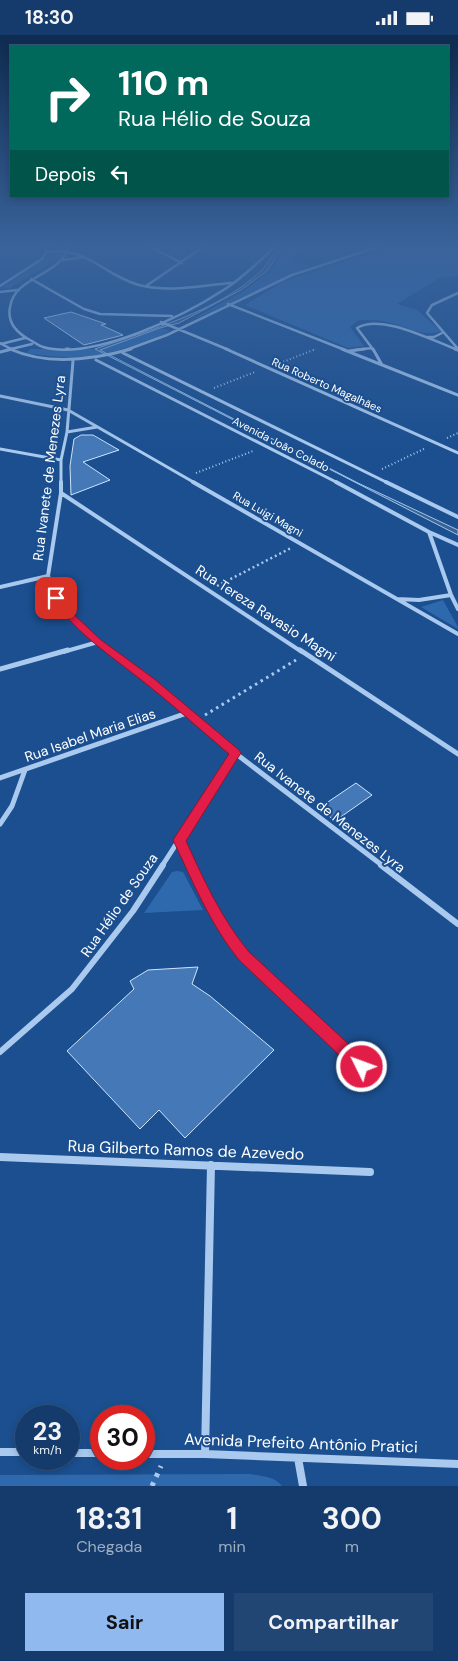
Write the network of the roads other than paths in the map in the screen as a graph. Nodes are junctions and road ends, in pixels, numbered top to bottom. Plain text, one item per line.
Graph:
1 (10, 313) edge
2 (96, 313) edge
3 (180, 313) edge
4 (211, 313) edge
5 (250, 313) edge
6 (427, 313) edge
7 (174, 316) junction
8 (161, 322) junction
9 (180, 329) junction
10 (442, 333) junction
11 (422, 337) junction
12 (25, 338) junction
13 (0, 343) edge
14 (32, 344) junction
15 (372, 348) junction
16 (9, 349) junction
17 (458, 350) edge
18 (0, 352) edge
19 (346, 352) junction
20 (123, 353) junction
21 (95, 359) junction
22 (73, 361) junction
23 (382, 365) junction
24 (458, 395) edge
25 (0, 396) edge
26 (68, 411) junction
27 (98, 427) junction
28 (67, 432) junction
29 (0, 449) edge
30 (458, 453) edge
31 (61, 461) junction
32 (61, 493) junction
33 (458, 517) edge
34 (429, 533) junction
35 (458, 545) edge
36 (48, 576) junction
37 (0, 587) edge
38 (451, 595) junction
39 (394, 599) junction
40 (458, 609) edge
41 (458, 634) edge
42 (98, 642) junction
43 (0, 669) edge
44 (187, 713) junction
45 (235, 753) junction
46 (458, 754) edge
47 (25, 770) junction
48 (0, 778) edge
49 (0, 824) edge
50 (179, 840) junction
51 (458, 924) edge
52 (0, 1052) edge
53 (377, 1080) dead end
54 (0, 1157) edge
55 (211, 1165) junction
56 (370, 1172) dead end
57 (0, 1452) edge
58 (15, 1452) edge
59 (155, 1454) edge
60 (205, 1454) junction
61 (298, 1458) junction
62 (458, 1464) edge
63 (303, 1486) edge

1 - 12 street
2 - 7 street
3 - 7 street
4 - 9 street
5 - 19 street
6 - 10 street
7 - 8 street
8 - 9 street, Rua Roberto Magalhães
8 - 14 street
9 - 20 street
9 - 30 street, Rua Roberto Magalhães
10 - 11 street
10 - 17 street
11 - 15 street
11 - 17 street
12 - 13 street
12 - 14 street
13 - 16 street
14 - 16 street
15 - 19 street
15 - 23 street
16 - 18 street
16 - 22 street
19 - 23 street
20 - 21 street
20 - 33 street, Avenida João Colado
21 - 22 street
21 - 34 street, Avenida João Colado
22 - 26 street, Rua Ivanete de Menezes Lyra
23 - 24 street
25 - 26 street, Rua Luigi Magni
26 - 27 street, Rua Luigi Magni
26 - 28 street, Rua Ivanete de Menezes Lyra
27 - 28 street
27 - 39 street, Rua Luigi Magni
28 - 31 street, Rua Ivanete de Menezes Lyra
29 - 31 street
31 - 32 street, Rua Ivanete de Menezes Lyra
32 - 36 street, Rua Ivanete de Menezes Lyra
32 - 46 street, Rua Tereza Ravasio Magni
34 - 35 street, Avenida João Colado
34 - 38 street
36 - 37 street
36 - 42 street, Rua Ivanete de Menezes Lyra
38 - 39 street
38 - 40 street
39 - 41 street, Rua Luigi Magni
42 - 43 street
42 - 44 street, Rua Ivanete de Menezes Lyra
44 - 45 street, Rua Ivanete de Menezes Lyra
44 - 47 street, Rua Isabel Maria Elias
45 - 50 street, Rua Hélio de Souza
45 - 51 street, Rua Ivanete de Menezes Lyra
47 - 48 street, Rua Isabel Maria Elias
47 - 49 street
50 - 52 street, Rua Hélio de Souza
50 - 53 street
54 - 55 street, Rua Gilberto Ramos de Azevedo
55 - 56 street, Rua Gilberto Ramos de Azevedo
55 - 60 street
57 - 58 street
59 - 60 street, Avenida Prefeito Antônio Pratici
60 - 61 street, Avenida Prefeito Antônio Pratici
61 - 62 street, Avenida Prefeito Antônio Pratici
61 - 63 street

